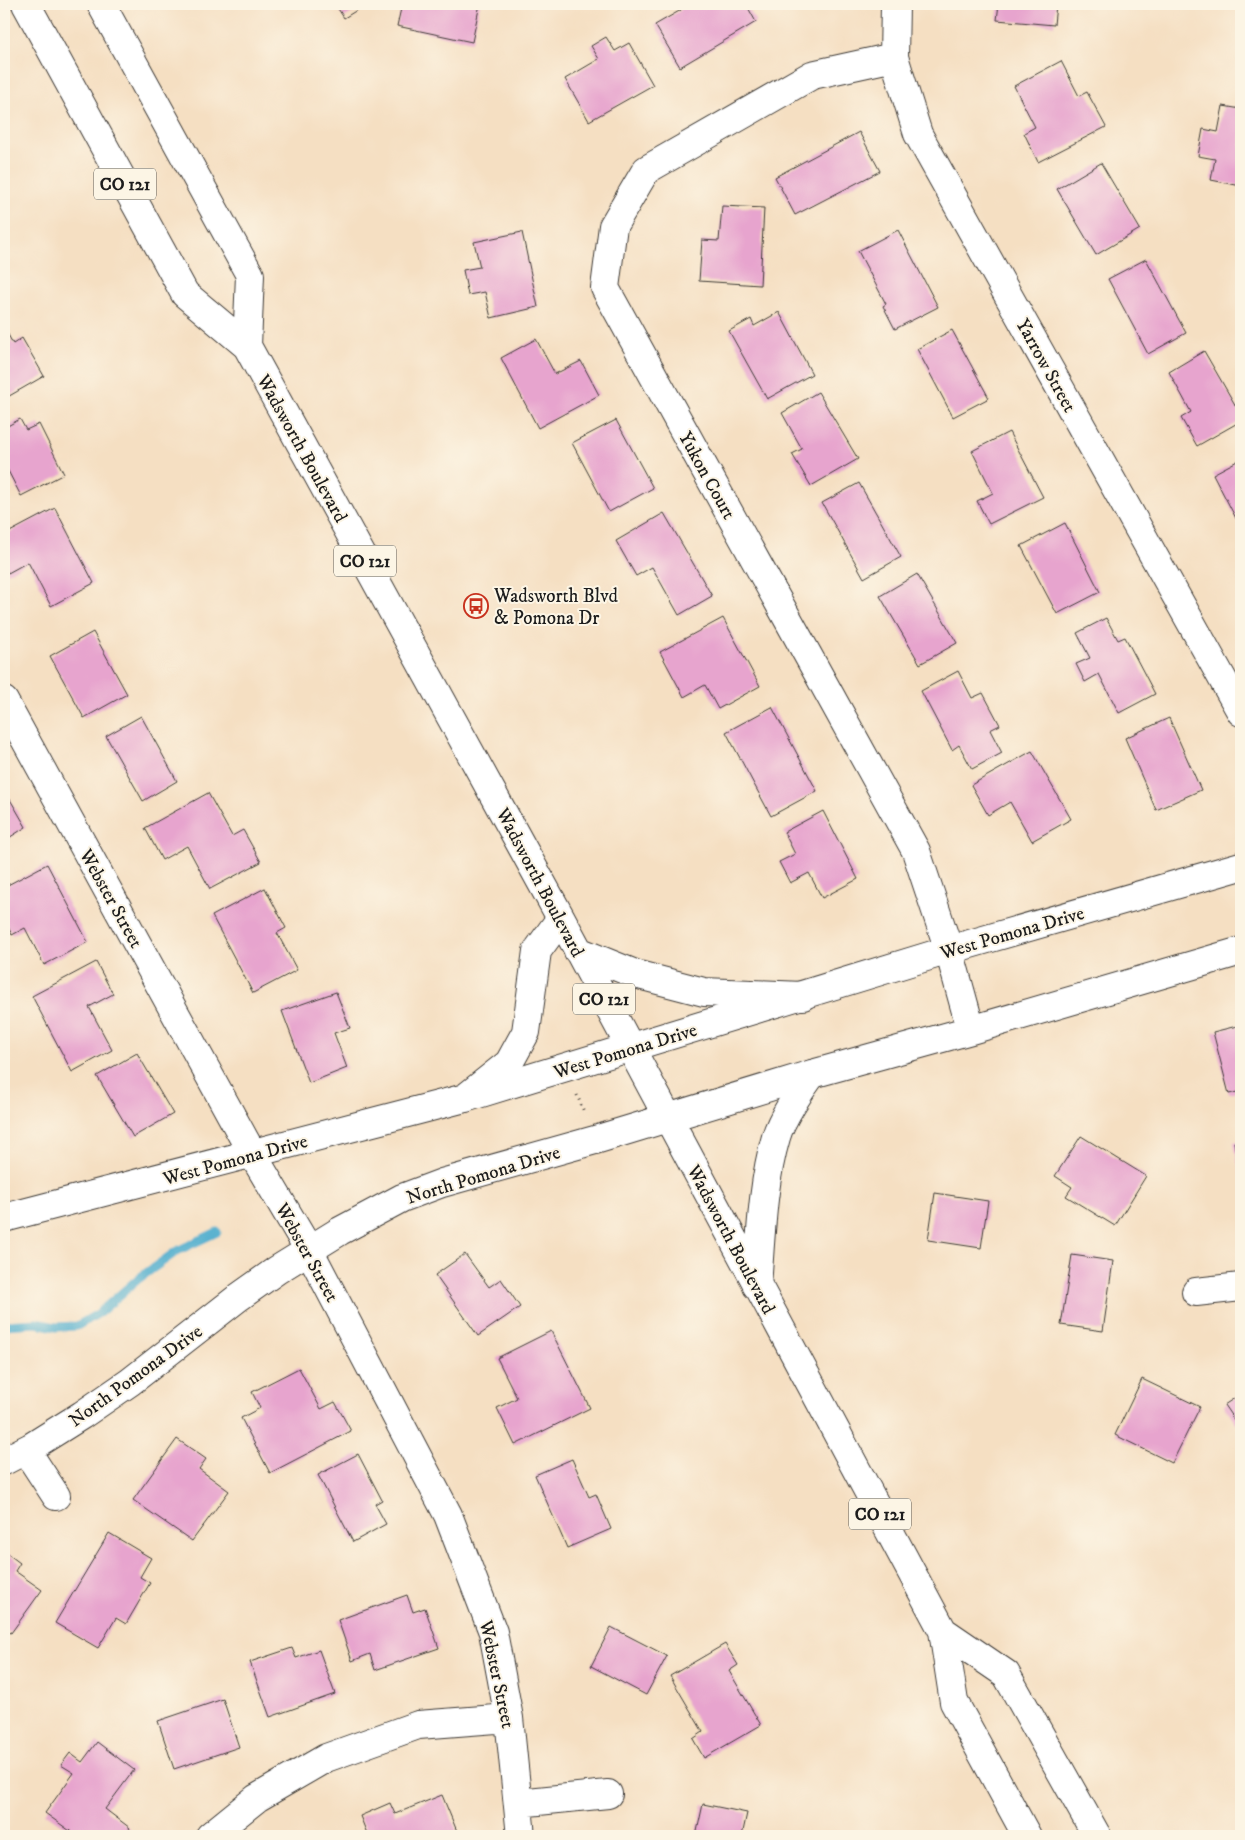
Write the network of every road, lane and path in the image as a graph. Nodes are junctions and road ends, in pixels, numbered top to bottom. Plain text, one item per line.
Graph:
1 (26, 4) edge
2 (101, 4) edge
3 (895, 4) edge
4 (894, 57) junction
5 (247, 346) junction
6 (4, 701) edge
7 (1241, 712) edge
8 (1241, 866) edge
9 (561, 918) junction
10 (578, 950) junction
11 (949, 950) junction
12 (1241, 951) edge
13 (803, 996) junction
14 (971, 1030) junction
15 (631, 1048) junction
16 (812, 1074) junction
17 (573, 1088) dead end
18 (465, 1098) junction
19 (585, 1112) dead end
20 (668, 1118) junction
21 (253, 1155) junction
22 (4, 1218) edge
23 (309, 1250) junction
24 (757, 1286) junction
25 (1241, 1287) edge
26 (1196, 1292) dead end
27 (15, 1456) edge
28 (56, 1496) dead end
29 (943, 1632) junction
30 (509, 1718) junction
31 (608, 1794) dead end
32 (518, 1803) junction
33 (210, 1836) edge
34 (521, 1836) edge
35 (1027, 1836) edge
36 (1096, 1836) edge

1 - 5 street, Wadsworth Boulevard / CO 121
2 - 5 street
3 - 4 street, Yarrow Street
4 - 7 street, Yarrow Street
4 - 11 street, Yukon Court
5 - 9 street, Wadsworth Boulevard / CO 121
6 - 21 street, Webster Street
8 - 11 street, West Pomona Drive
9 - 10 street, Wadsworth Boulevard / CO 121
9 - 18 street
10 - 13 street
10 - 15 street, Wadsworth Boulevard / CO 121
11 - 13 street, West Pomona Drive
11 - 14 street, Yukon Court
12 - 14 street
13 - 15 street, West Pomona Drive
14 - 16 street
15 - 18 street, West Pomona Drive
15 - 20 street, Wadsworth Boulevard / CO 121
16 - 20 street, North Pomona Drive
16 - 24 street
17 - 19 path
18 - 21 street, West Pomona Drive
20 - 23 street, North Pomona Drive
20 - 24 street, Wadsworth Boulevard / CO 121
21 - 22 street, West Pomona Drive
21 - 23 street, Webster Street
23 - 27 street, North Pomona Drive
23 - 30 street, Webster Street
24 - 29 street, Wadsworth Boulevard / CO 121
25 - 26 street
27 - 28 street, North Pomona Drive
29 - 35 street, Wadsworth Boulevard / CO 121
29 - 36 street, Wadsworth Boulevard / CO 121
30 - 32 street, Webster Street
30 - 33 street
31 - 32 street
32 - 34 street, Webster Street

